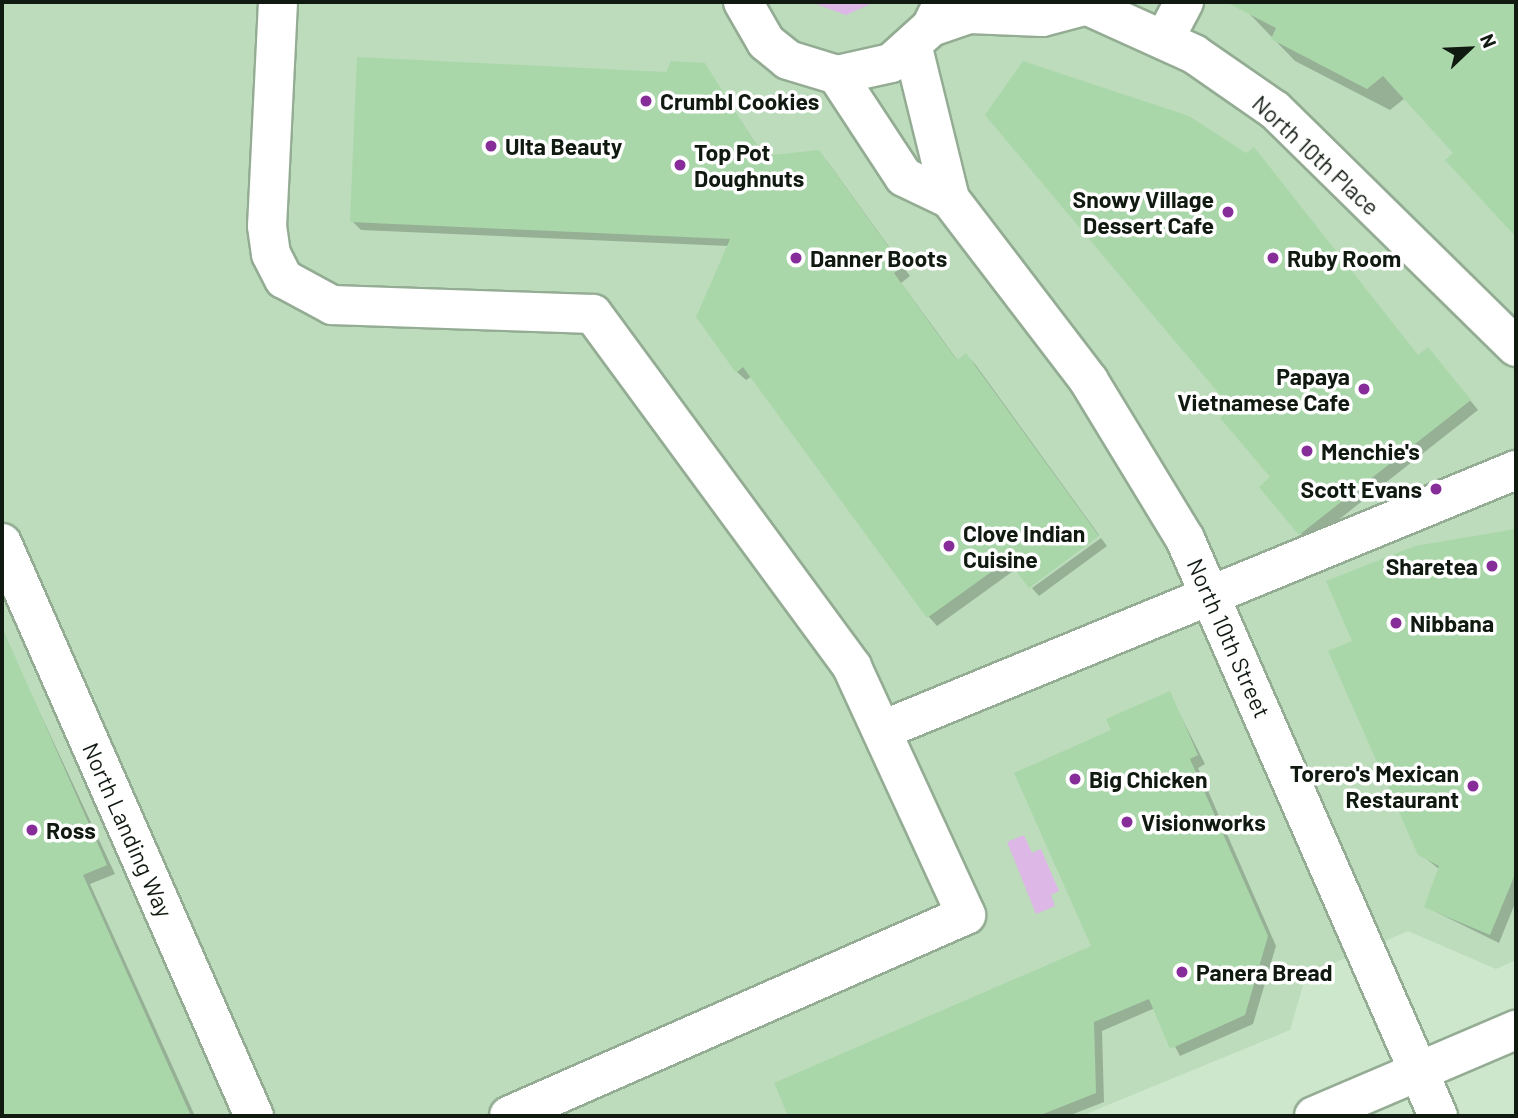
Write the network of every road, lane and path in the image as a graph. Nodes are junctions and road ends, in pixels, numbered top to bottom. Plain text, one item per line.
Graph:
1 (278, 2) edge
2 (1184, 2) edge
3 (1082, 4) edge
4 (741, 7) edge
5 (929, 26) edge
6 (1164, 40) junction
7 (838, 75) junction
8 (950, 200) junction
9 (1516, 347) edge
10 (1516, 470) edge
11 (2, 543) edge
12 (1209, 592) junction
13 (885, 729) junction
14 (1516, 1030) edge
15 (1419, 1071) junction
16 (254, 1116) edge
17 (509, 1116) edge
18 (1314, 1116) edge
19 (1438, 1116) edge

1 - 13 street
2 - 6 street
3 - 5 street, North 10th Place
3 - 6 street, North 10th Place
4 - 7 street
5 - 7 street, North 10th Place
5 - 8 street, North 10th Street
6 - 9 street, North 10th Place
7 - 8 street, North 10th Street
8 - 12 street, North 10th Street
10 - 12 street
11 - 16 street, North Landing Way
12 - 13 street
12 - 15 street, North 10th Street
13 - 17 street
14 - 15 street
15 - 18 street
15 - 19 street, North 10th Street

